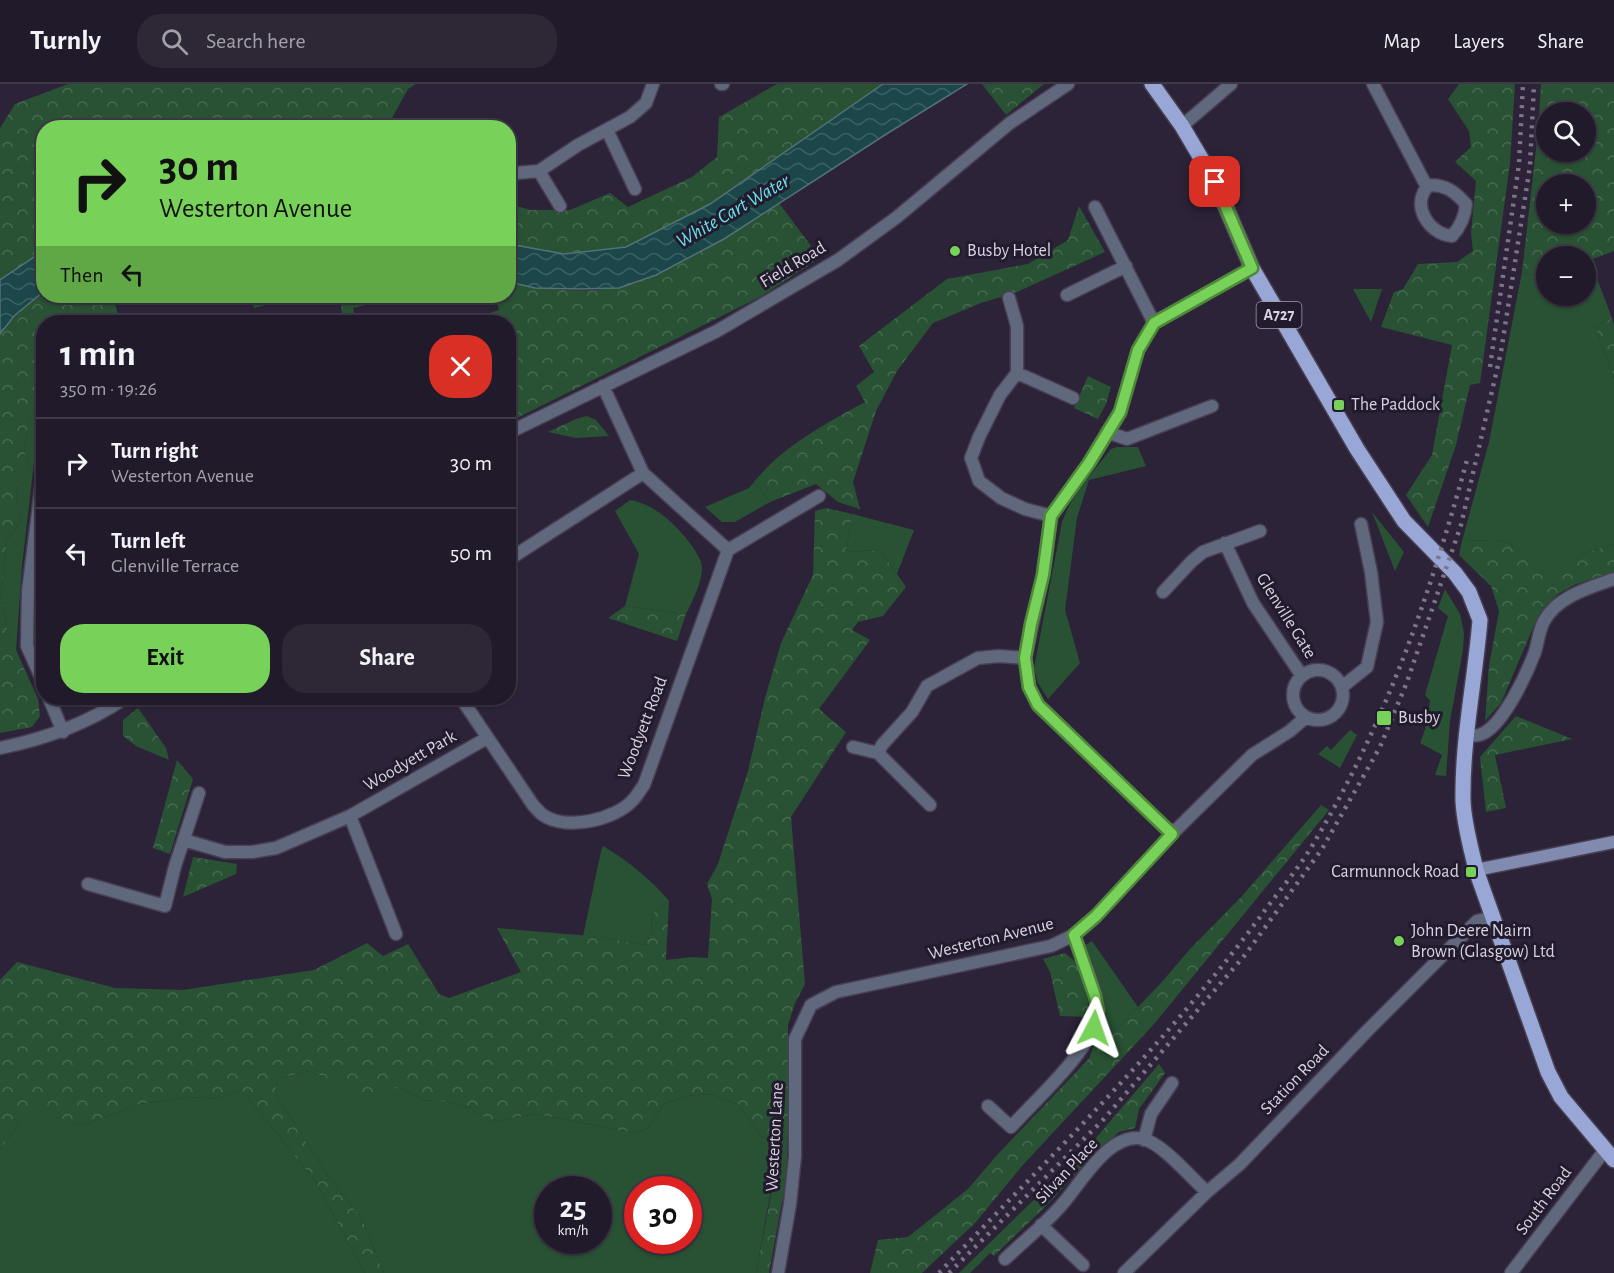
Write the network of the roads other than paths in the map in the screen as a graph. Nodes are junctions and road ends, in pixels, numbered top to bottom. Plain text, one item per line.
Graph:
1 (653, 84) edge
2 (1068, 84) edge
3 (1152, 84) edge
4 (1231, 84) edge
5 (1373, 84) edge
6 (1182, 126) junction
7 (607, 130) junction
8 (540, 171) junction
9 (516, 173) edge
10 (1427, 186) junction
11 (635, 189) dead end
12 (560, 206) dead end
13 (1095, 207) dead end
14 (1126, 266) junction
15 (1252, 268) junction
16 (1067, 295) dead end
17 (1009, 298) dead end
18 (1154, 323) junction
19 (1017, 374) junction
20 (603, 386) junction
21 (1073, 398) dead end
22 (1212, 406) dead end
23 (516, 429) edge
24 (1107, 432) junction
25 (643, 473) junction
26 (819, 496) dead end
27 (1051, 516) junction
28 (1361, 524) dead end
29 (36, 526) edge
30 (1260, 531) dead end
31 (1225, 543) junction
32 (728, 550) junction
33 (516, 555) edge
34 (1614, 579) edge
35 (1163, 592) dead end
36 (1025, 658) junction
37 (36, 666) edge
38 (1302, 676) junction
39 (1342, 687) junction
40 (52, 705) edge
41 (113, 705) edge
42 (466, 705) edge
43 (1306, 717) junction
44 (63, 732) junction
45 (1465, 735) junction
46 (487, 738) junction
47 (853, 747) dead end
48 (0, 748) edge
49 (878, 753) junction
50 (199, 793) dead end
51 (930, 805) dead end
52 (350, 816) junction
53 (1172, 834) junction
54 (184, 840) junction
55 (1614, 842) edge
56 (1476, 870) junction
57 (88, 884) dead end
58 (1492, 916) junction
59 (396, 934) dead end
60 (1074, 935) junction
61 (811, 1005) joint
62 (1172, 1083) dead end
63 (988, 1106) dead end
64 (1144, 1140) junction
65 (1609, 1155) edge
66 (1207, 1192) junction
67 (1041, 1225) junction
68 (1005, 1259) dead end
69 (1083, 1265) dead end
70 (778, 1273) edge
71 (1124, 1273) edge
72 (1511, 1273) edge

1 - 7 street
2 - 20 street, Field Road
3 - 6 main road, A727
4 - 6 street
5 - 10 street
6 - 15 main road, A727
7 - 8 street
7 - 11 street
8 - 9 street
8 - 12 street
10 - 10 street
13 - 14 street
14 - 16 street
14 - 18 street
15 - 18 street
15 - 45 main road, A727
17 - 19 street
18 - 24 street
19 - 21 street
19 - 27 street
20 - 23 street, Field Road
20 - 25 street
22 - 24 street
24 - 27 street
25 - 32 street
25 - 33 street
26 - 32 street
27 - 36 street
28 - 39 street
29 - 37 street
30 - 31 street
31 - 35 street
31 - 38 street, Glenville Gate
32 - 46 street, Woodyett Road
34 - 45 street
36 - 49 street
36 - 53 street
38 - 39 street
38 - 43 street
39 - 43 street
40 - 44 street
41 - 44 street
42 - 46 street, Woodyett Road
43 - 53 street, Westerton Avenue
44 - 48 street
45 - 56 main road, A727
46 - 52 street, Woodyett Park
47 - 49 street
49 - 51 street
50 - 54 street
52 - 54 street, Woodyett Park
52 - 59 street
53 - 60 street, Westerton Avenue
54 - 57 street
55 - 56 main road
56 - 58 main road, A727
58 - 65 main road, A727
58 - 66 street, Station Road
60 - 61 street, Westerton Avenue
60 - 63 street
61 - 70 street, Westerton Lane
62 - 64 street
64 - 66 street
64 - 67 street, Silvan Place
65 - 72 street, South Road
66 - 71 street, Station Road
67 - 68 street, Silvan Place
67 - 69 street, Silvan Place

